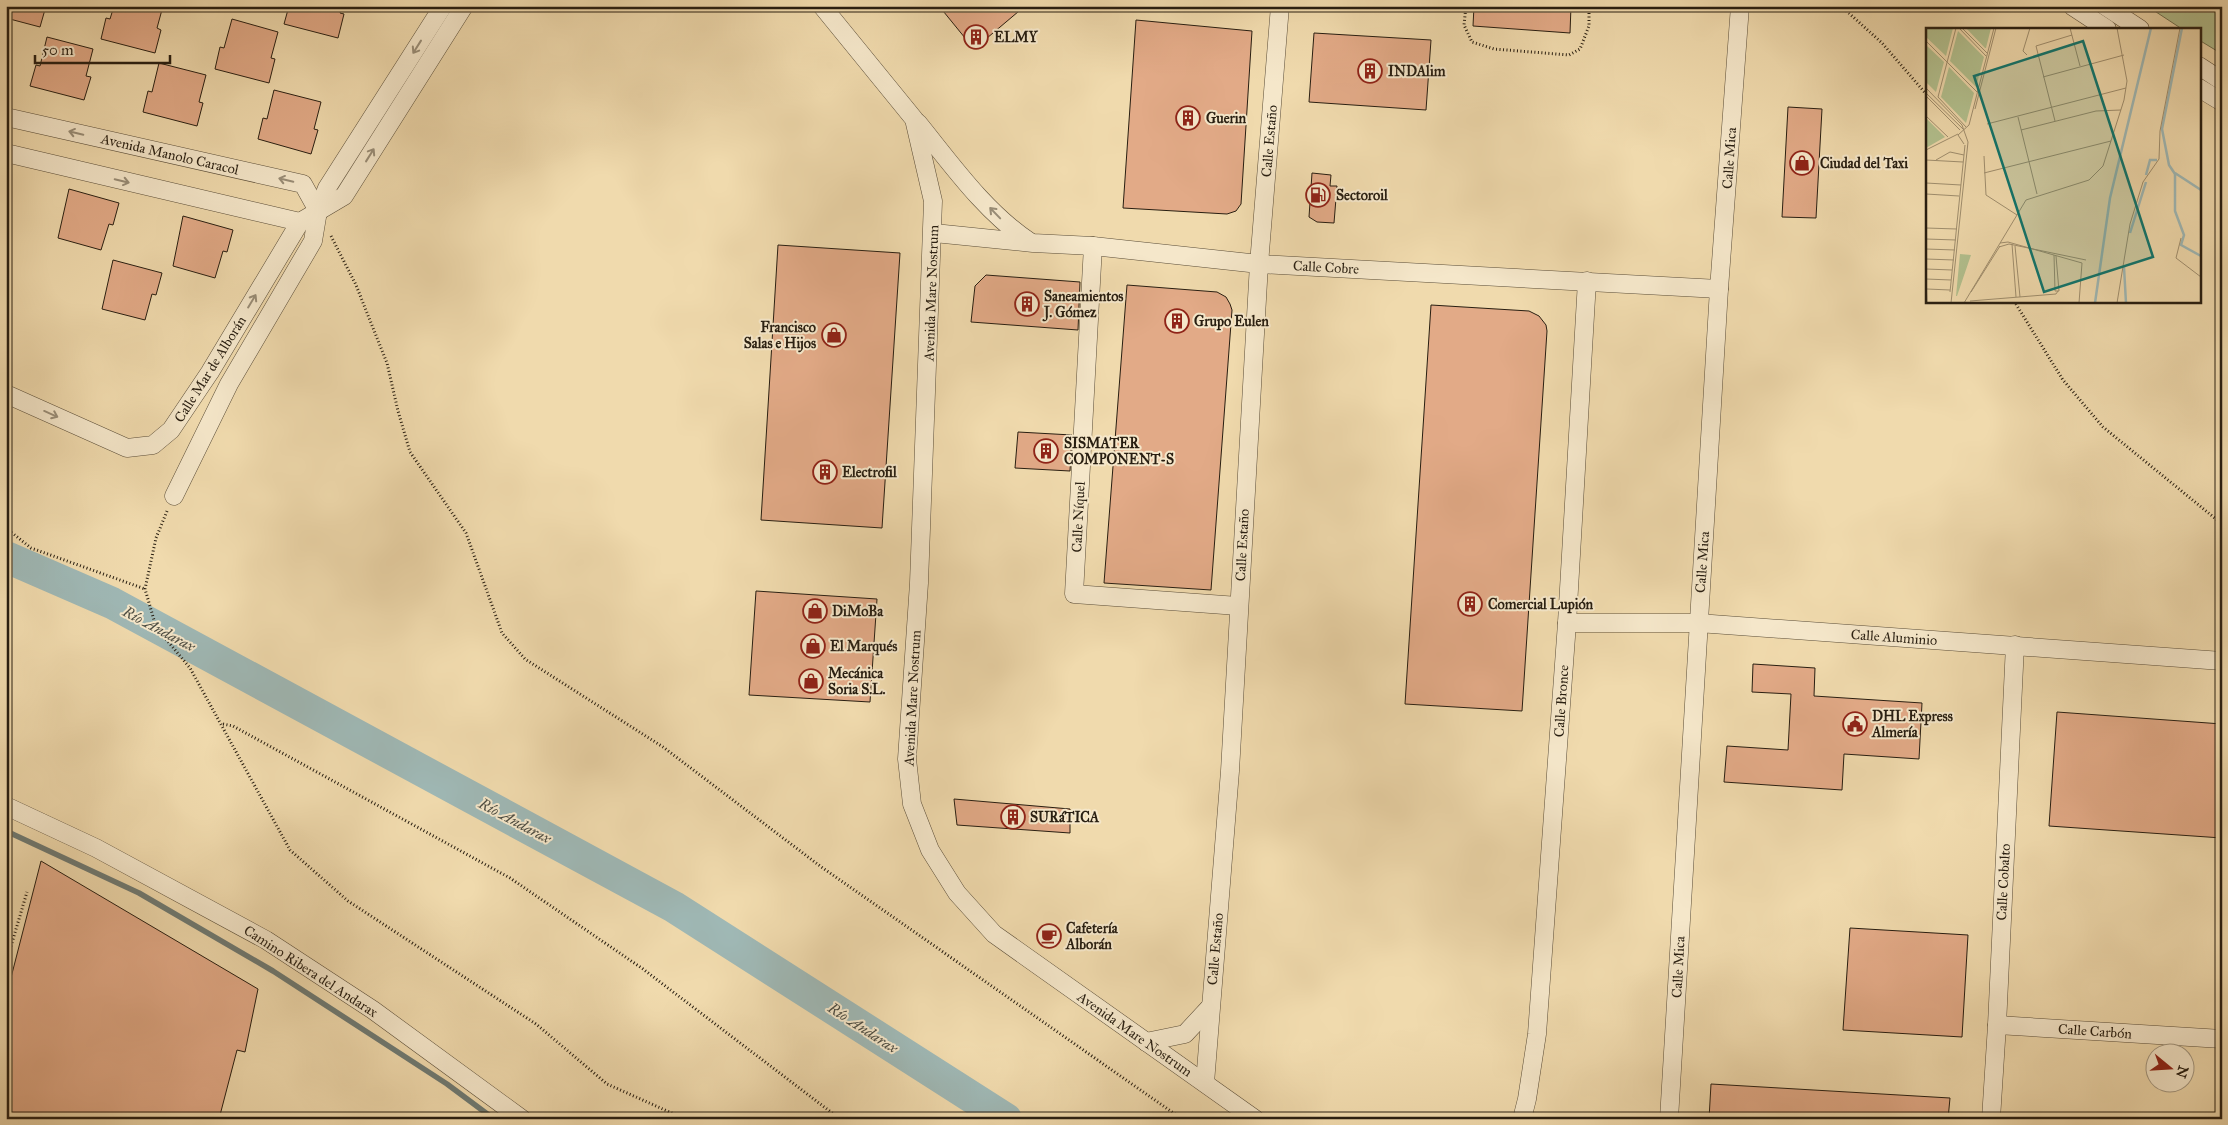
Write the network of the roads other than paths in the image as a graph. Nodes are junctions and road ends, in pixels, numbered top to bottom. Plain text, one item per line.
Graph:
1 (443, 6) edge
2 (464, 6) edge
3 (822, 6) edge
4 (1280, 6) edge
5 (1740, 6) edge
6 (2072, 6) edge
7 (2105, 6) edge
8 (2105, 28) edge
9 (2138, 28) edge
10 (2200, 67) edge
11 (2222, 81) edge
12 (2200, 89) edge
13 (2222, 102) edge
14 (6, 117) edge
15 (914, 119) junction
16 (6, 154) edge
17 (318, 211) junction
18 (300, 222) junction
19 (934, 234) junction
20 (1033, 243) junction
21 (1093, 246) junction
22 (1259, 264) junction
23 (1587, 281) junction
24 (1719, 289) junction
25 (6, 394) edge
26 (174, 496) road end
27 (1238, 606) junction
28 (1567, 623) junction
29 (1698, 623) junction
30 (2016, 646) junction
31 (2222, 661) edge
32 (6, 806) edge
33 (1210, 1007) junction
34 (1997, 1026) junction
35 (2222, 1039) edge
36 (1146, 1042) junction
37 (1205, 1083) junction
38 (522, 1119) edge
39 (1255, 1119) edge
40 (1522, 1119) edge
41 (1669, 1119) edge
42 (1991, 1119) edge

1 -> 17 street
17 -> 2 street, Calle Mar de Alborán
3 - 15 street, Avenida Mare Nostrum
4 - 22 street, Calle Estaño
5 - 24 street, Calle Mica
6 - 8 street
7 - 9 street
10 - 11 street
12 - 13 street
17 -> 14 street, Avenida Manolo Caracol
15 - 19 street, Avenida Mare Nostrum
20 -> 15 street, Avenida Mare Nostrum
16 -> 18 street
17 - 18 street, Calle Mar de Alborán
17 - 26 street
25 -> 18 street, Calle Mar de Alborán
19 - 20 street, Calle Cobre
19 - 36 street, Avenida Mare Nostrum
20 - 21 street, Calle Cobre
21 - 22 street, Calle Cobre
21 - 27 street, Calle Níquel
22 - 23 street, Calle Cobre
22 - 27 street, Calle Estaño
23 - 24 street, Calle Cobre
23 - 28 street, Calle Bronce
24 - 29 street, Calle Mica
27 - 33 street, Calle Estaño
28 - 29 street, Calle Aluminio
28 - 40 street, Calle Bronce
29 - 30 street, Calle Aluminio
29 - 41 street, Calle Mica
30 - 31 street, Calle Aluminio
30 - 34 street, Calle Cobalto
32 - 38 street, Camino Ribera del Andarax
33 - 36 street
33 - 37 street, Calle Estaño
34 - 35 street, Calle Carbón
34 - 42 street, Calle Cobalto
36 - 37 street, Avenida Mare Nostrum
37 - 39 street, Avenida Mare Nostrum

